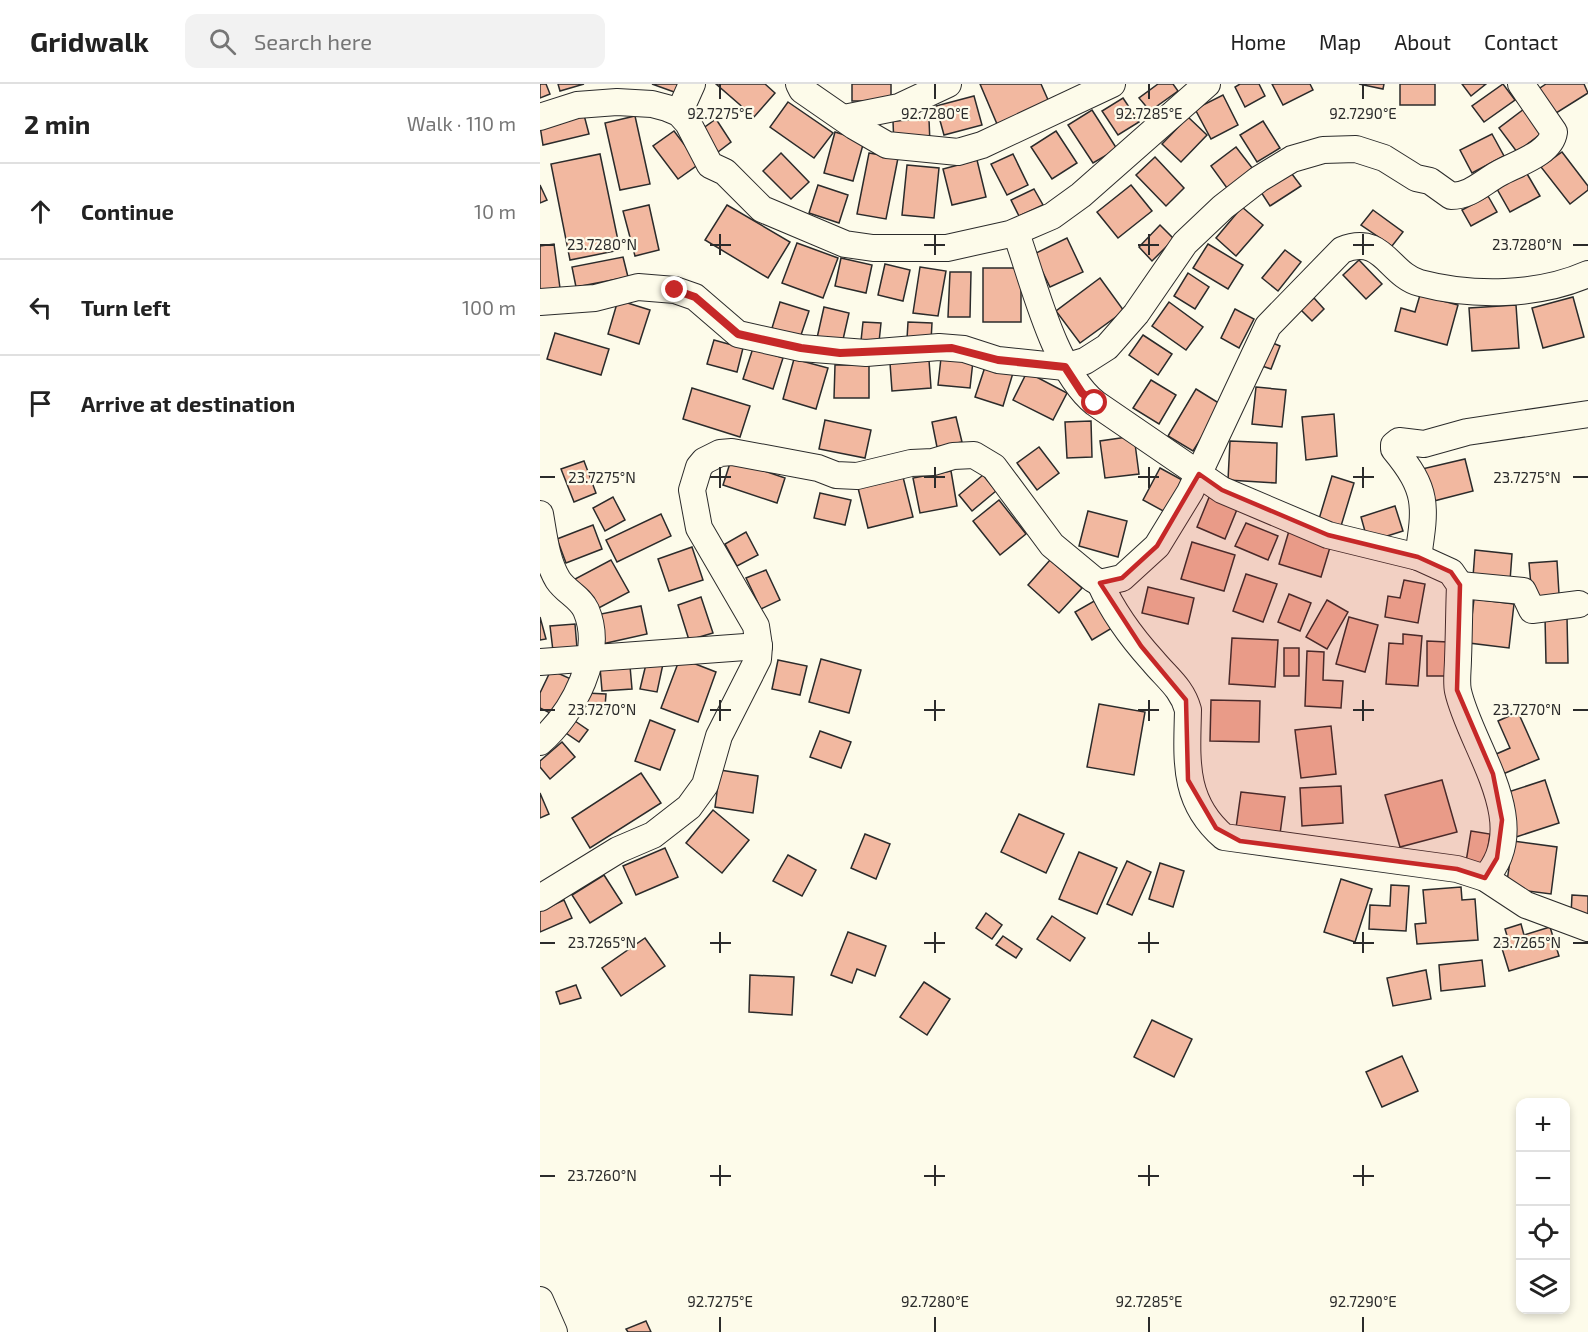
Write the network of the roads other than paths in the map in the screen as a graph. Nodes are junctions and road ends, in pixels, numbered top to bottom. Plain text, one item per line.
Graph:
1 (692, 84) edge
2 (948, 84) edge
3 (1112, 84) edge
4 (1207, 84) edge
5 (1521, 84) edge
6 (799, 86) edge
7 (679, 113) junction
8 (540, 117) edge
9 (844, 118) junction
10 (1016, 232) junction
11 (1588, 274) edge
12 (540, 302) edge
13 (1065, 367) junction
14 (1588, 414) edge
15 (1199, 474) junction
16 (540, 514) edge
17 (1418, 557) junction
18 (1100, 583) junction
19 (1460, 585) junction
20 (1579, 604) dead end
21 (759, 646) junction
22 (591, 657) junction
23 (540, 662) edge
24 (540, 742) edge
25 (1485, 878) junction
26 (540, 898) edge
27 (1588, 928) edge
28 (540, 1300) edge
29 (554, 1332) edge

1 - 7 street
2 - 9 street
3 - 9 street
4 - 10 street
5 - 13 street
6 - 9 street
7 - 8 street
7 - 10 street
10 - 13 street
11 - 15 street
12 - 13 street
13 - 15 street
14 - 17 street
15 - 17 street
15 - 18 street
16 - 22 street
17 - 19 street
18 - 21 street
18 - 25 street
19 - 20 street
19 - 25 street
21 - 22 street
21 - 26 street
22 - 23 street
22 - 24 street
25 - 27 street
28 - 29 street

